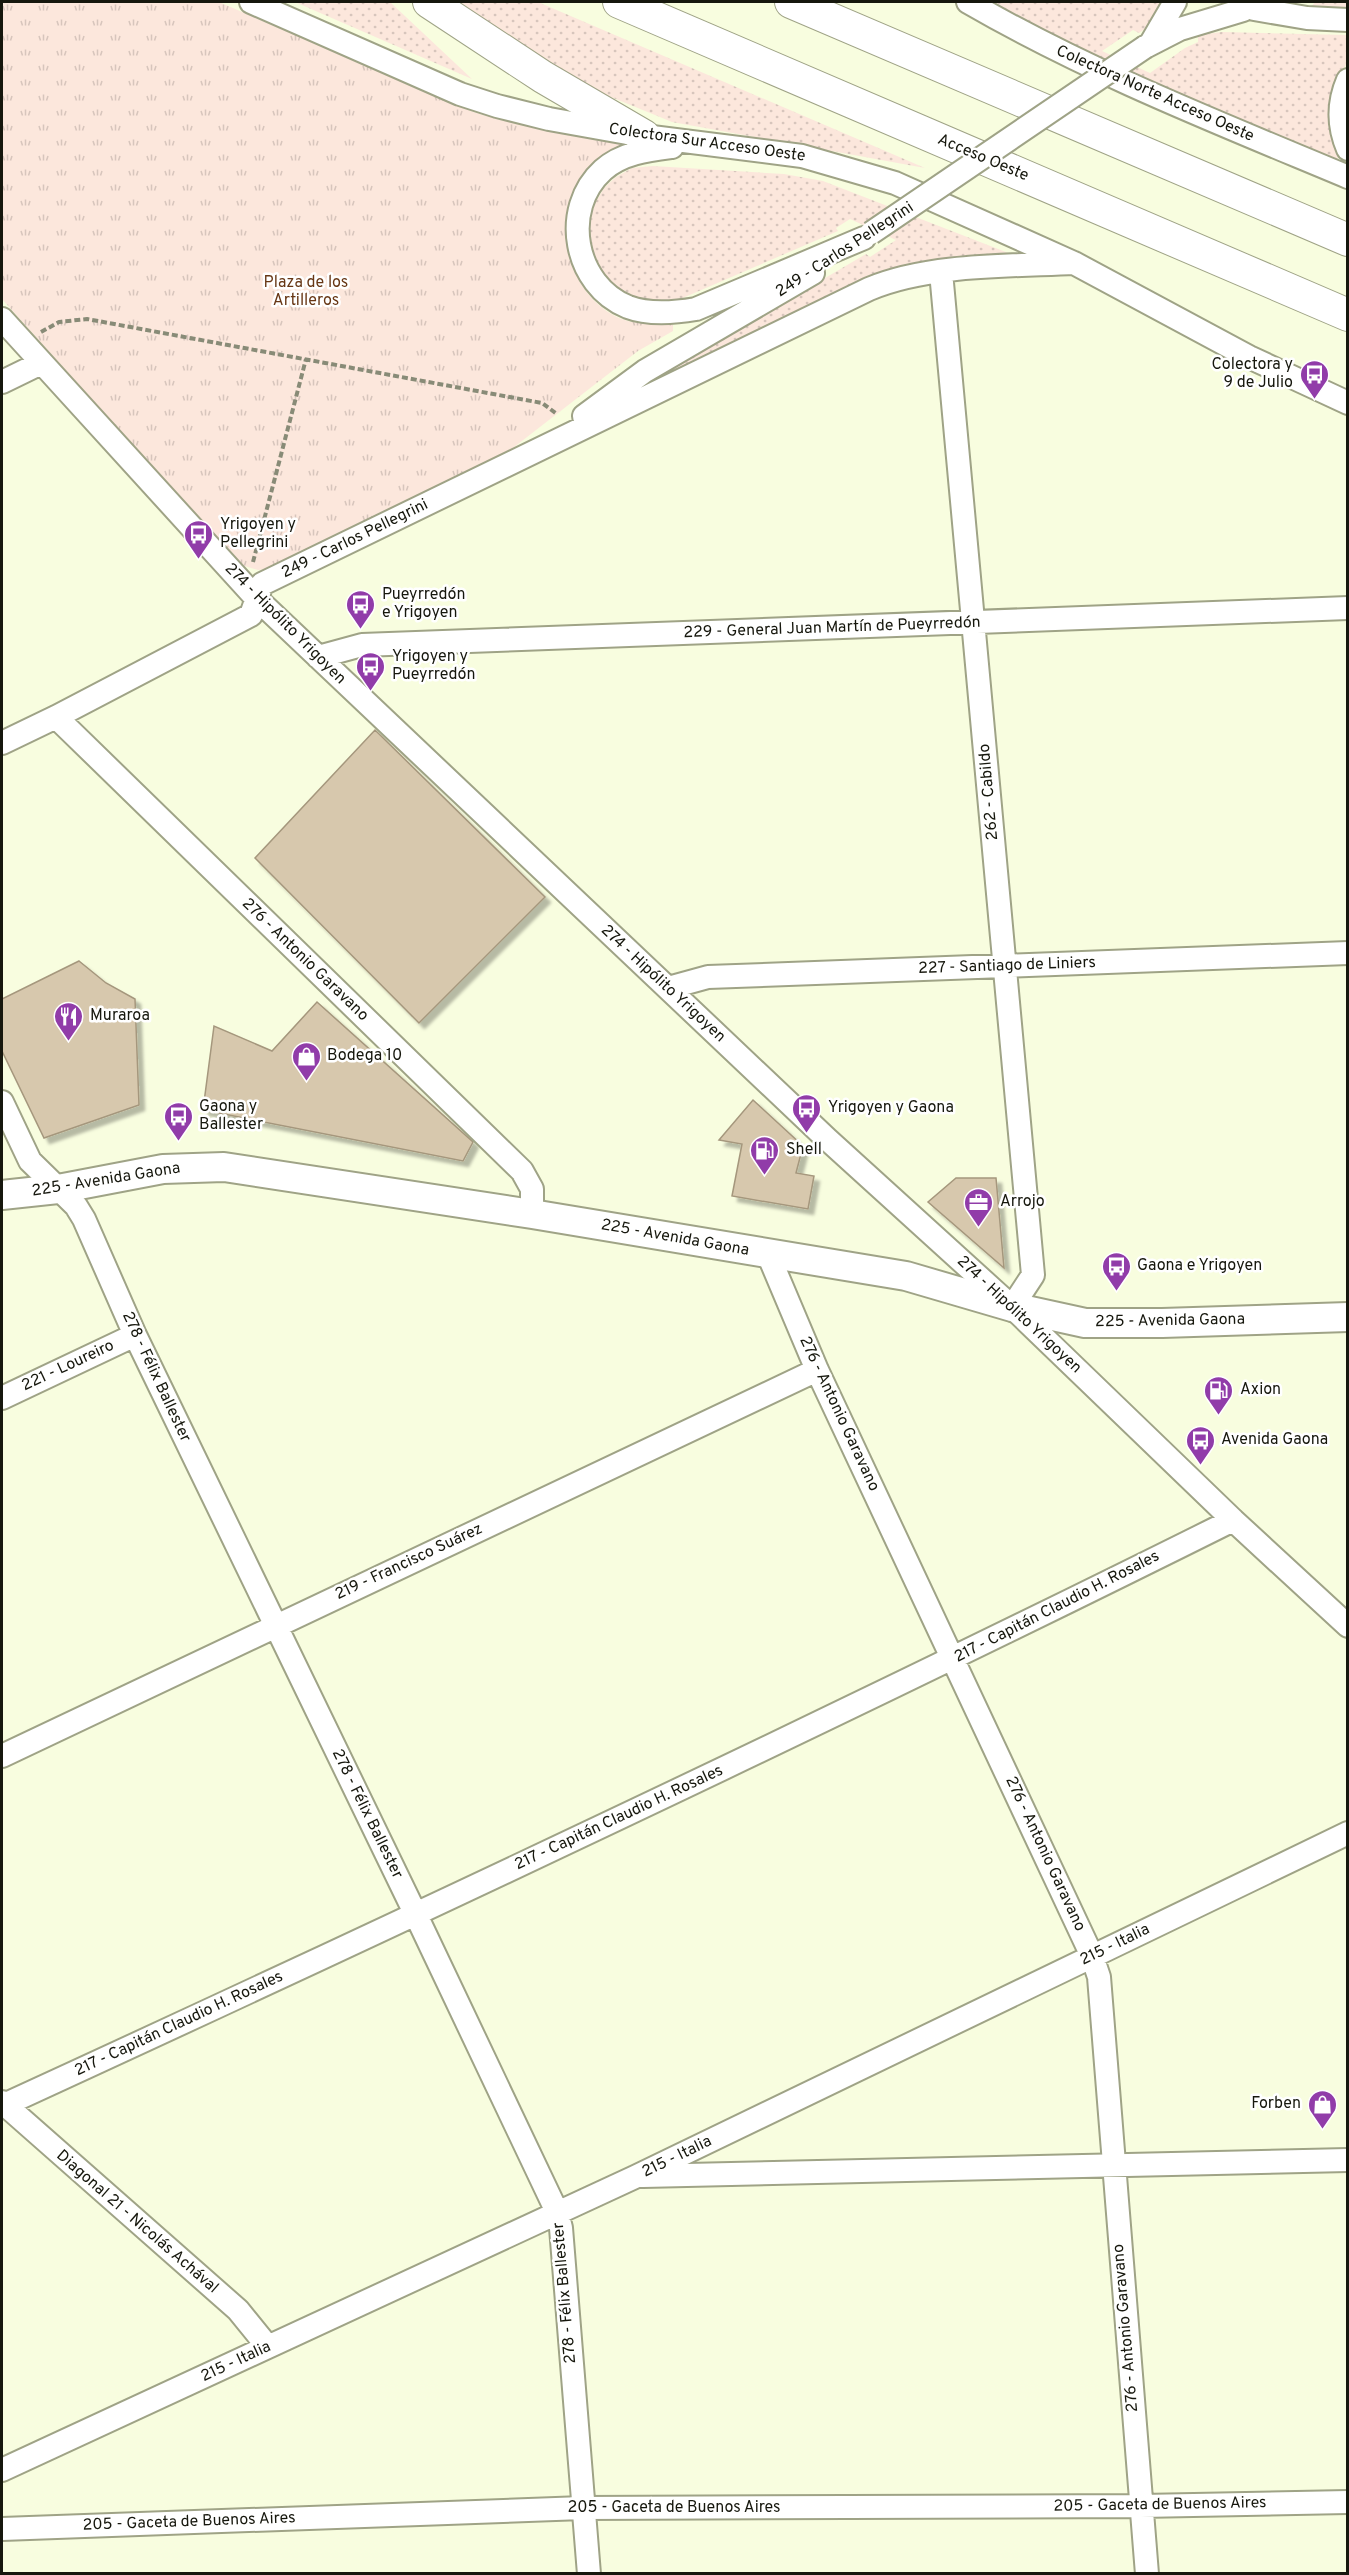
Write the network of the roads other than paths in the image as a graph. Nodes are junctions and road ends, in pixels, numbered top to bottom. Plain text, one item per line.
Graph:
1 (251, 2) edge
2 (429, 2) edge
3 (619, 2) edge
4 (791, 2) edge
5 (968, 2) edge
6 (1175, 2) edge
7 (1216, 2) edge
8 (1255, 7) edge
9 (1347, 20) edge
10 (1148, 45) junction
11 (1347, 80) edge
12 (644, 136) junction
13 (709, 143) junction
14 (1347, 149) edge
15 (1347, 177) edge
16 (868, 236) junction
17 (1347, 240) edge
18 (1074, 263) junction
19 (941, 272) junction
20 (1347, 315) edge
21 (2, 319) edge
22 (42, 363) junction
23 (2, 382) edge
24 (1347, 403) edge
25 (535, 451) junction
26 (257, 599) junction
27 (1347, 608) edge
28 (973, 623) junction
29 (318, 657) junction
30 (56, 717) junction
31 (2, 743) edge
32 (1347, 952) edge
33 (1006, 966) junction
34 (668, 988) junction
35 (2, 1102) edge
36 (58, 1189) junction
37 (2, 1195) edge
38 (532, 1214) junction
39 (768, 1254) junction
40 (1012, 1307) junction
41 (1347, 1317) edge
42 (135, 1335) junction
43 (817, 1370) junction
44 (2, 1398) edge
45 (1233, 1520) junction
46 (276, 1625) junction
47 (1347, 1626) edge
48 (954, 1659) junction
49 (2, 1756) edge
50 (1347, 1833) edge
51 (416, 1915) junction
52 (1092, 1956) junction
53 (2, 2104) edge
54 (1347, 2160) edge
55 (1112, 2165) junction
56 (635, 2177) junction
57 (557, 2212) junction
58 (268, 2347) junction
59 (2, 2470) edge
60 (1347, 2502) edge
61 (1140, 2506) junction
62 (583, 2508) junction
63 (2, 2529) edge
64 (589, 2574) edge
65 (1147, 2574) edge

1 - 12 street, Colectora Sur Acceso Oeste
2 - 12 highway
3 - 20 highway, Acceso Oeste
4 - 17 highway
5 - 15 street, Colectora Norte Acceso Oeste
6 - 10 street, 249 - Carlos Pellegrini
7 - 8 street
8 - 9 street, 249 - Carlos Pellegrini
8 - 10 street, 249 - Carlos Pellegrini
10 - 16 street, 249 - Carlos Pellegrini, bridge
11 - 14 street
12 - 13 street, Colectora Sur Acceso Oeste
13 - 16 street
13 - 18 street, Colectora Sur Acceso Oeste
16 - 25 street, 249 - Carlos Pellegrini
18 - 19 street, 249 - Carlos Pellegrini
18 - 24 street, Colectora Sur Acceso Oeste
19 - 25 street, 249 - Carlos Pellegrini
19 - 28 street, 262 - Cabildo
21 - 22 street, 274 - Hipólito Yrigoyen
22 - 23 street
22 - 26 street, 274 - Hipólito Yrigoyen
25 - 26 street, 249 - Carlos Pellegrini
26 - 29 street, 274 - Hipólito Yrigoyen
26 - 30 street, 249 - Carlos Pellegrini
27 - 28 street, 229 - General Juan Martín de Pueyrredón
28 - 29 street, 229 - General Juan Martín de Pueyrredón
28 - 33 street, 262 - Cabildo
29 - 34 street, 274 - Hipólito Yrigoyen
30 - 31 street, 249 - Carlos Pellegrini
30 - 38 street, 276 - Antonio Garavano
32 - 33 street, 227 - Santiago de Liniers
33 - 34 street, 227 - Santiago de Liniers
33 - 40 street, 262 - Cabildo
34 - 40 street, 274 - Hipólito Yrigoyen
35 - 36 street, 278 - Félix Ballester
36 - 37 main road, 225 - Avenida Gaona
36 - 38 main road, 225 - Avenida Gaona
36 - 42 street, 278 - Félix Ballester
38 - 39 main road, 225 - Avenida Gaona
39 - 40 main road, 225 - Avenida Gaona
39 - 43 street, 276 - Antonio Garavano
40 - 41 main road, 225 - Avenida Gaona
40 - 45 street, 274 - Hipólito Yrigoyen
42 - 44 street, 221 - Loureiro
42 - 46 street, 278 - Félix Ballester
43 - 46 street, 219 - Francisco Suárez
43 - 48 street, 276 - Antonio Garavano
45 - 47 street, 274 - Hipólito Yrigoyen
45 - 48 street, 217 - Capitán Claudio H. Rosales
46 - 49 street, 219 - Francisco Suárez
46 - 51 street, 278 - Félix Ballester
48 - 51 street, 217 - Capitán Claudio H. Rosales
48 - 52 street, 276 - Antonio Garavano
50 - 52 street, 215 - Italia
51 - 53 street, 217 - Capitán Claudio H. Rosales
51 - 57 street, 278 - Félix Ballester
52 - 55 street, 276 - Antonio Garavano
52 - 56 street, 215 - Italia
53 - 58 street, Diagonal 21 - Nicolás Achával
54 - 55 street
55 - 56 street
55 - 61 street, 276 - Antonio Garavano
56 - 57 street, 215 - Italia
57 - 58 street, 215 - Italia
57 - 62 street, 278 - Félix Ballester
58 - 59 street, 215 - Italia
60 - 61 street, 205 - Gaceta de Buenos Aires
61 - 62 street, 205 - Gaceta de Buenos Aires
61 - 65 street, 276 - Antonio Garavano
62 - 63 street, 205 - Gaceta de Buenos Aires
62 - 64 street, 278 - Félix Ballester

